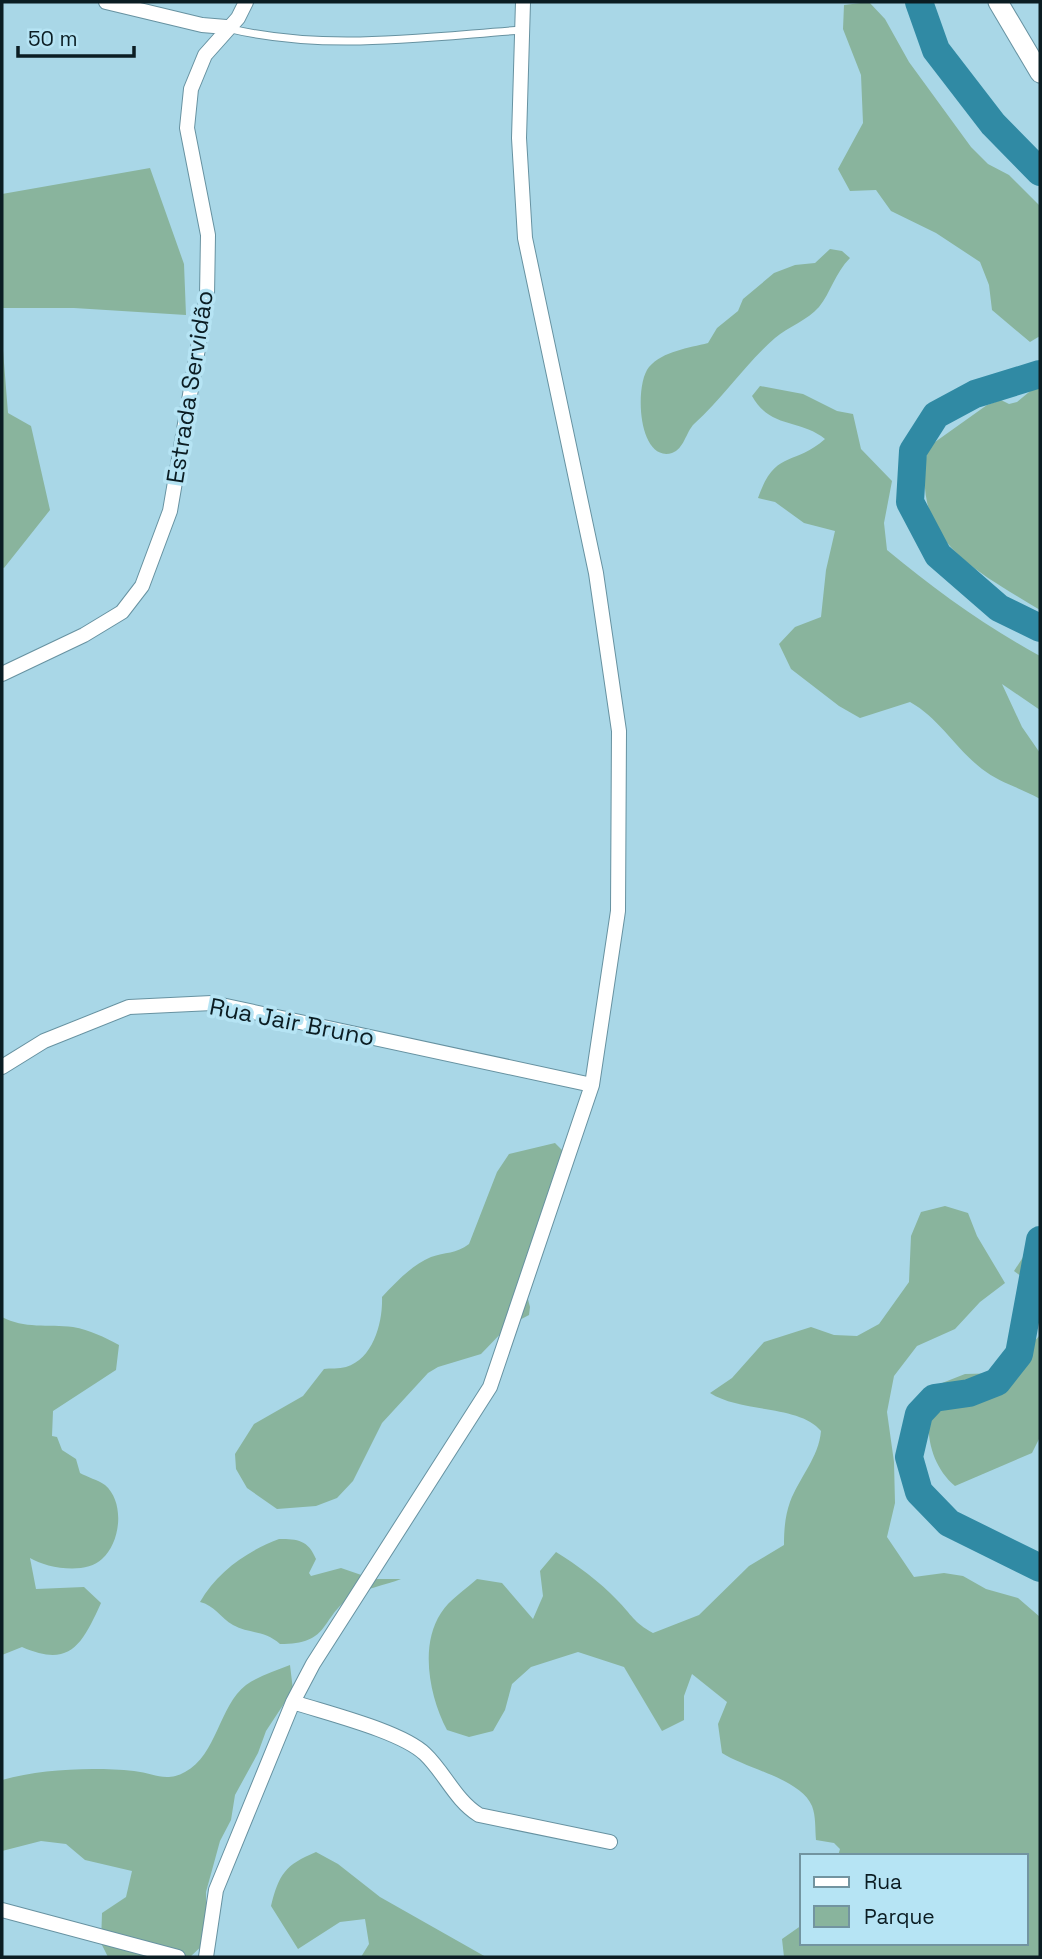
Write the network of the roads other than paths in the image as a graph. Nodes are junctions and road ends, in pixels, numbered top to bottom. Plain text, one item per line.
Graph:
1 (106, 2) edge
2 (246, 2) edge
3 (523, 2) edge
4 (998, 2) edge
5 (226, 27) junction
6 (522, 30) junction
7 (1040, 73) edge
8 (2, 674) edge
9 (2, 1067) edge
10 (592, 1085) junction
11 (293, 1702) junction
12 (610, 1842) dead end
13 (2, 1910) edge
14 (178, 1957) edge
15 (206, 1957) edge

1 - 5 street
2 - 5 street, Estrada Servidão
3 - 6 street
4 - 7 main road
5 - 6 lane
5 - 8 street, Estrada Servidão
6 - 10 street
9 - 10 street, Rua Jair Bruno
10 - 11 street
11 - 12 street
11 - 15 street
13 - 14 street

